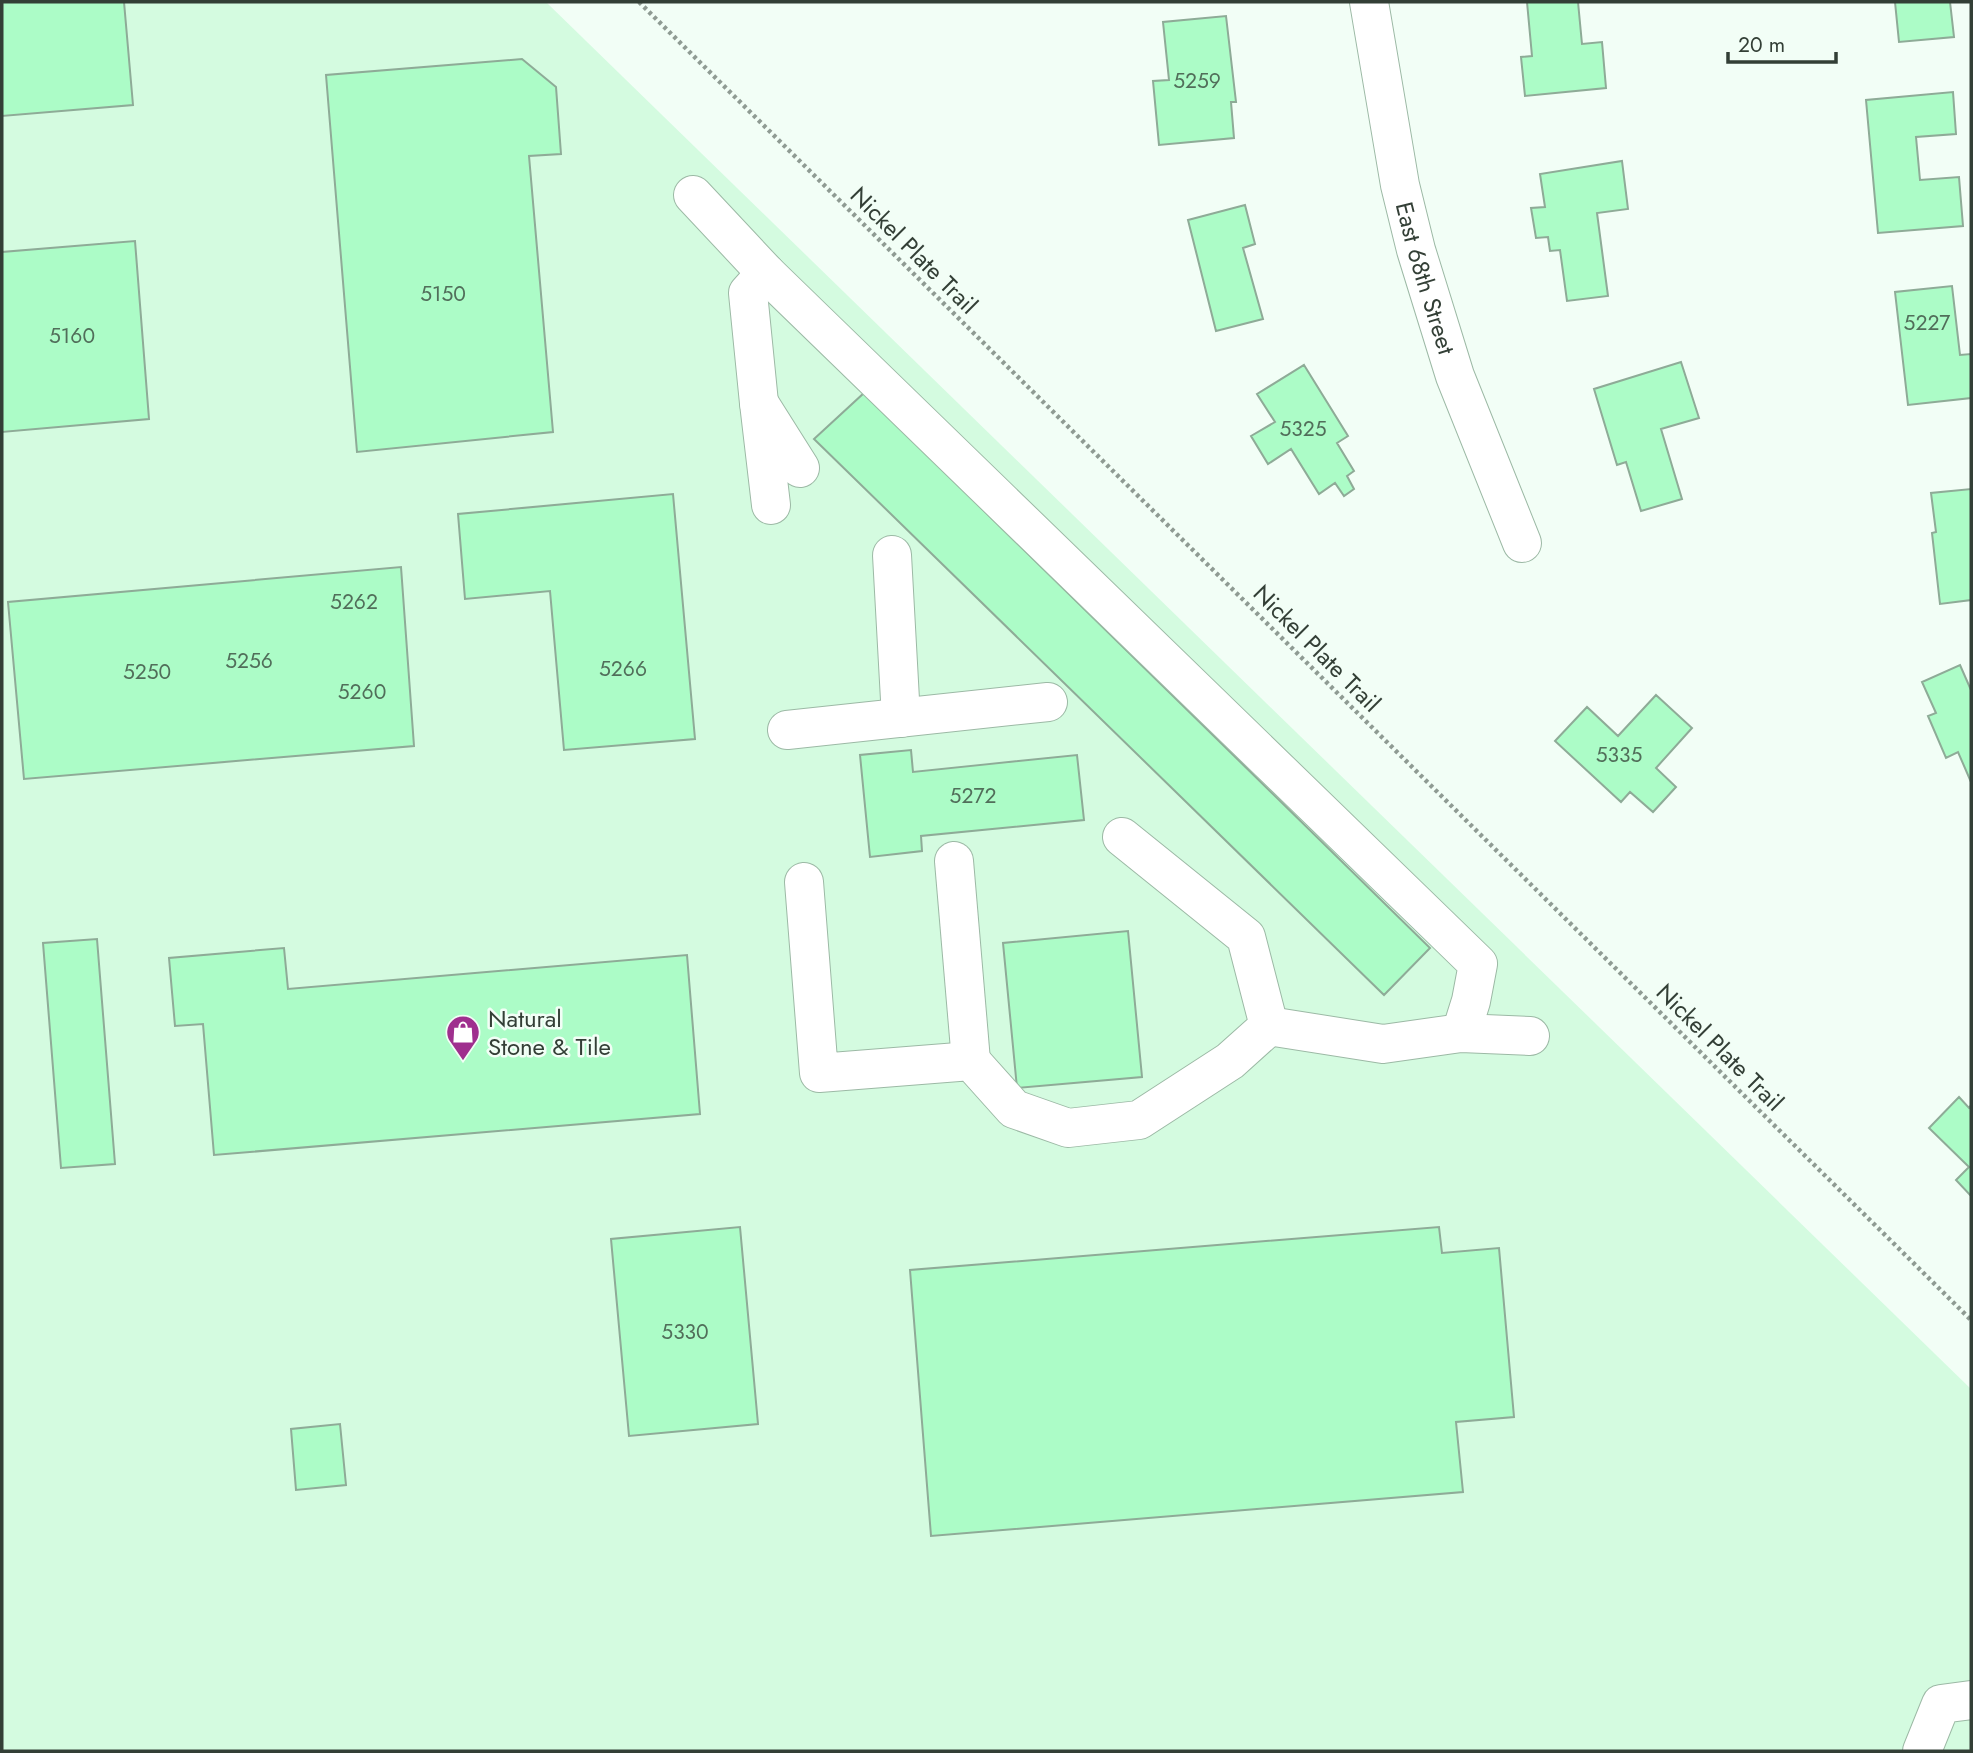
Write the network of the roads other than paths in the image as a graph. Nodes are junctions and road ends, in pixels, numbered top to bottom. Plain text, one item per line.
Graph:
1 (1369, 2) edge
2 (694, 195) dead end
3 (766, 273) junction
4 (759, 403) junction
5 (800, 468) dead end
6 (771, 505) dead end
7 (1522, 543) dead end
8 (892, 555) dead end
9 (1048, 702) dead end
10 (901, 718) junction
11 (787, 730) dead end
12 (1122, 837) dead end
13 (954, 861) dead end
14 (804, 882) dead end
15 (1269, 1026) junction
16 (1461, 1033) junction
17 (1530, 1036) dead end
18 (971, 1061) junction
19 (1971, 1700) edge
20 (1922, 1751) edge

1 - 7 street, East 68th Street
2 - 3 street
3 - 4 street
3 - 16 street
4 - 5 street
4 - 6 street
8 - 10 street
9 - 10 street
10 - 11 street
12 - 15 street
13 - 18 street
14 - 18 street
15 - 16 street
15 - 18 street
16 - 17 street
19 - 20 street

